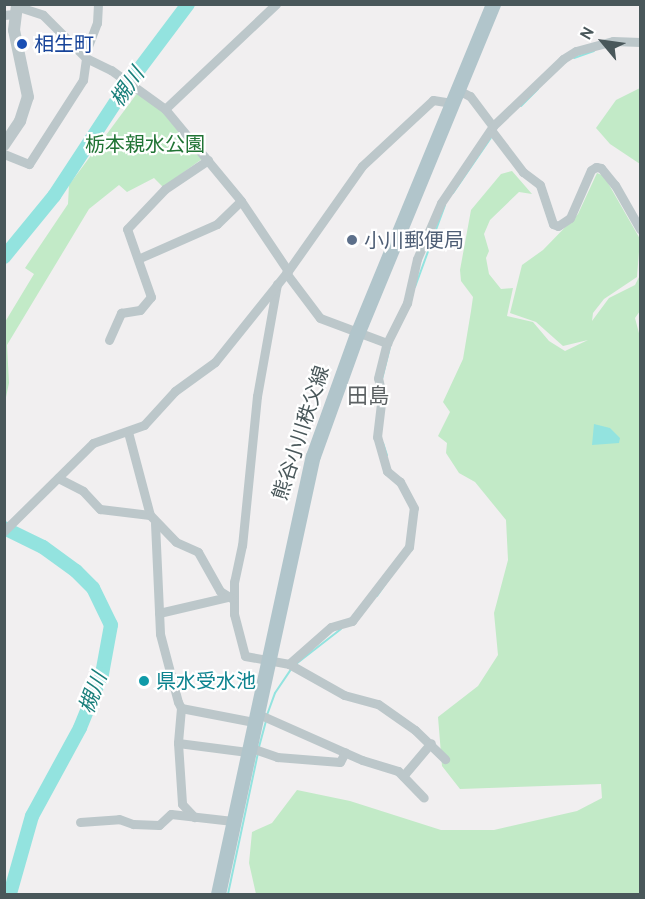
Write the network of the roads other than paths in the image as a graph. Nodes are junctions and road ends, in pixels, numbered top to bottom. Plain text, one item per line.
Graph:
1 (98, 4) edge
2 (276, 4) edge
3 (493, 4) edge
4 (13, 10) edge
5 (640, 42) edge
6 (85, 56) junction
7 (455, 97) junction
8 (165, 110) junction
9 (493, 128) junction
10 (4, 145) edge
11 (4, 154) edge
12 (208, 160) junction
13 (242, 201) junction
14 (640, 229) edge
15 (140, 258) junction
16 (287, 272) junction
17 (277, 284) junction
18 (357, 334) junction
19 (109, 340) dead end
20 (387, 343) junction
21 (144, 425) junction
22 (128, 432) junction
23 (134, 447) junction
24 (57, 478) junction
25 (152, 519) junction
26 (4, 531) edge
27 (230, 598) junction
28 (159, 613) junction
29 (266, 660) junction
30 (289, 664) junction
31 (181, 708) junction
32 (255, 717) junction
33 (178, 743) junction
34 (430, 743) junction
35 (249, 750) junction
36 (345, 752) junction
37 (445, 759) dead end
38 (403, 776) junction
39 (424, 798) dead end
40 (194, 817) junction
41 (233, 821) junction
42 (80, 822) dead end
43 (218, 894) edge

1 - 6 street
2 - 8 street
3 - 7 main road, 熊谷小川秩父線
4 - 6 street
4 - 10 street
5 - 9 street
6 - 8 street
6 - 11 street
7 - 9 street
7 - 16 street
7 - 18 main road, 熊谷小川秩父線
8 - 12 street
9 - 14 street
9 - 20 street
12 - 13 street
12 - 15 street
13 - 15 street
13 - 16 street
15 - 19 street
16 - 17 street
16 - 18 street
17 - 21 street
17 - 27 street
18 - 20 street
18 - 29 main road, 熊谷小川秩父線
20 - 30 street
21 - 22 street
21 - 23 street
22 - 23 street
22 - 24 street
23 - 25 street
24 - 25 street
24 - 26 street
25 - 27 street
25 - 28 street
27 - 28 street
27 - 29 street
28 - 31 street
29 - 30 street
29 - 32 main road, 熊谷小川秩父線
30 - 34 street
31 - 32 street
31 - 33 street
32 - 35 main road, 熊谷小川秩父線
32 - 36 street
33 - 35 street
33 - 40 street
34 - 37 street
34 - 38 street
35 - 36 street
35 - 41 main road, 熊谷小川秩父線
36 - 38 street
38 - 39 street
40 - 41 street
40 - 42 street
41 - 43 main road, 熊谷小川秩父線

